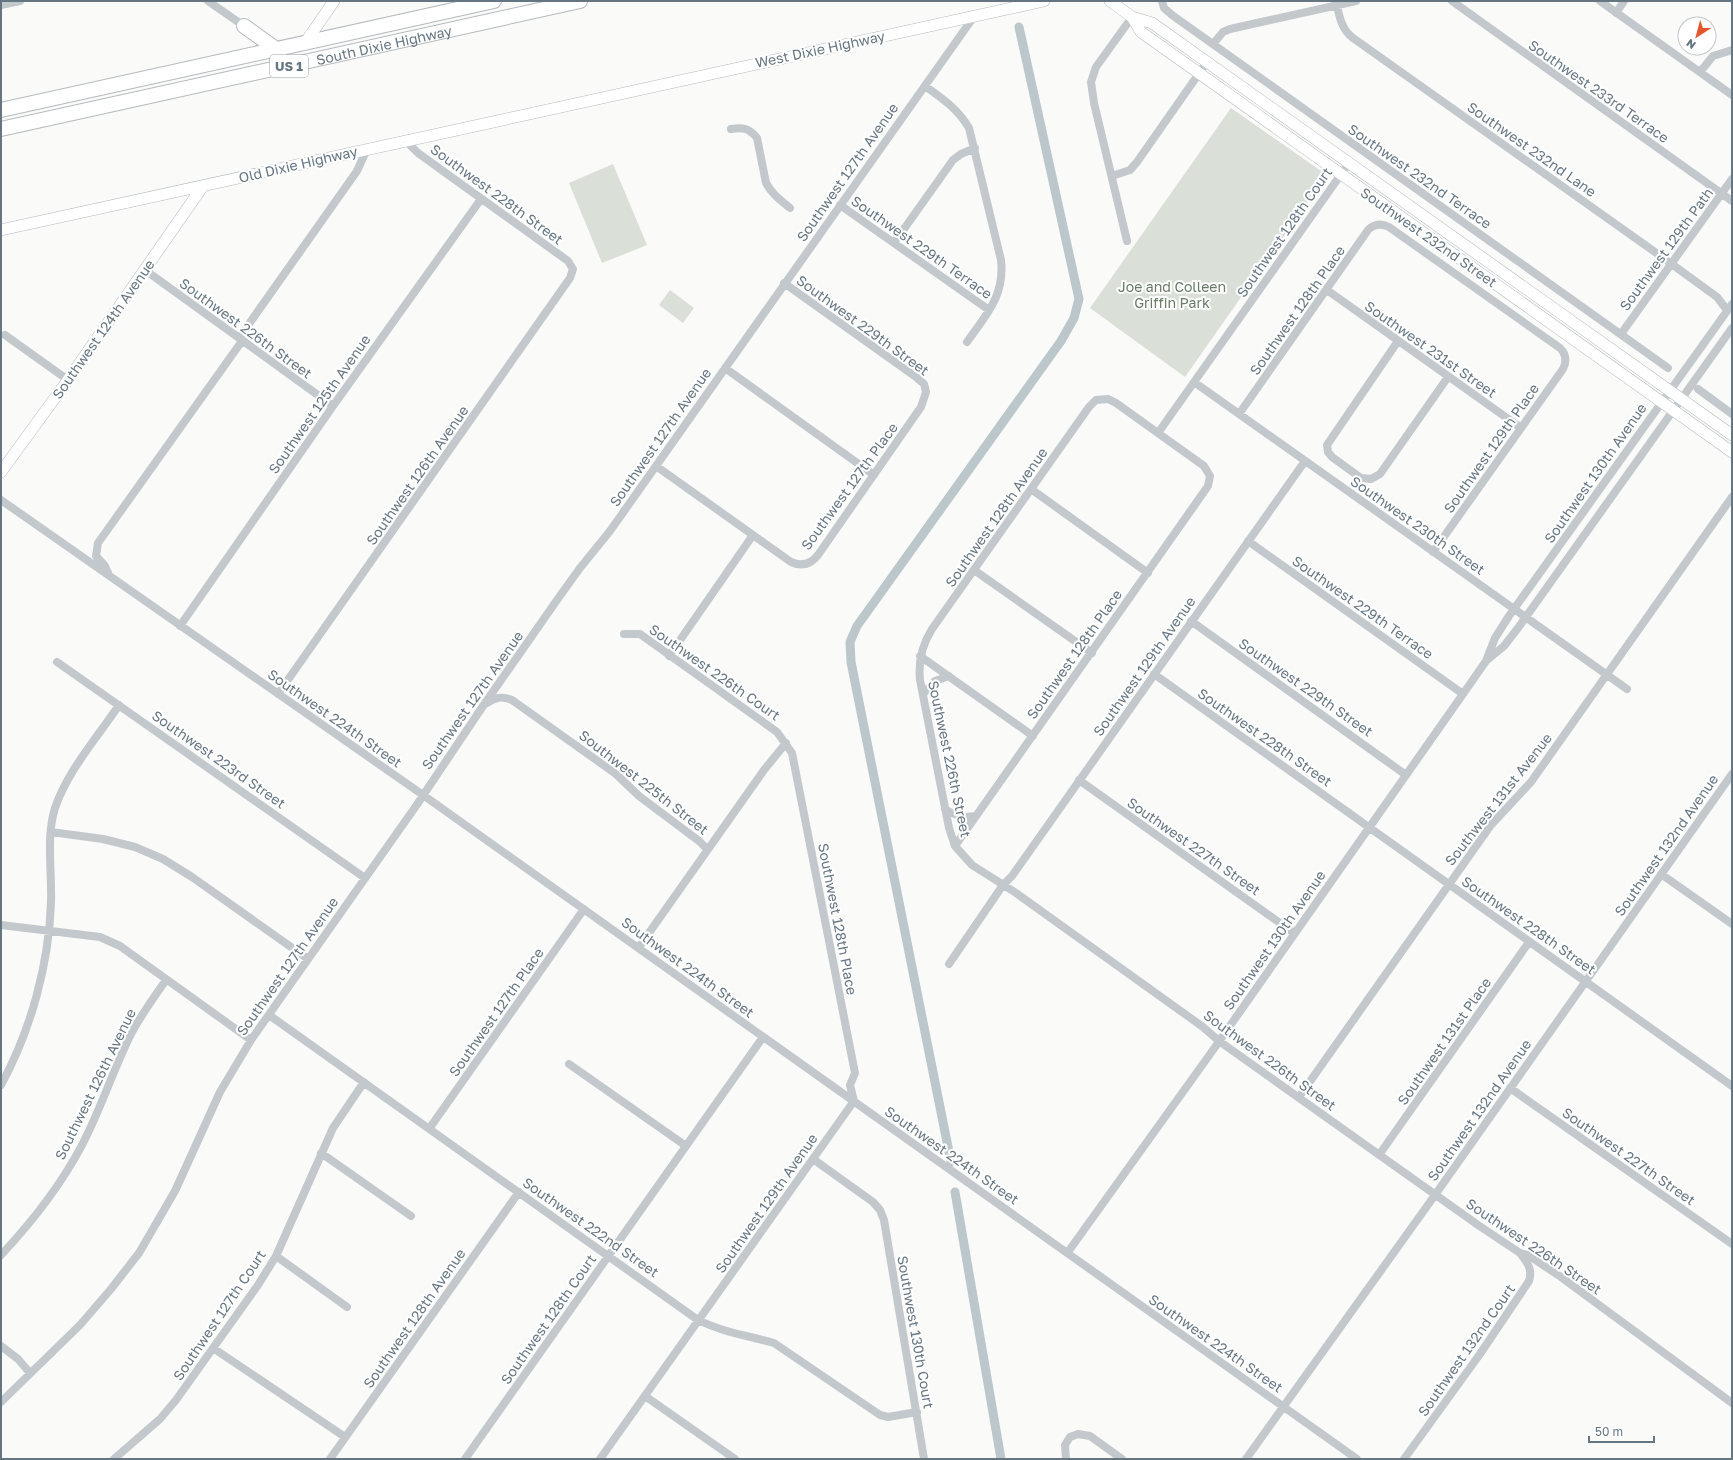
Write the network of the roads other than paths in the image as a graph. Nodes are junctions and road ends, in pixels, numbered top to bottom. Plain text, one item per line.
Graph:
1 (20, 1) edge
2 (208, 1) edge
3 (334, 1) edge
4 (494, 1) edge
5 (577, 1) edge
6 (1044, 1) edge
7 (1110, 1) edge
8 (1162, 1) edge
9 (1356, 1) edge
10 (1452, 1) edge
11 (1600, 1) edge
12 (1624, 1) edge
13 (1337, 3) edge
14 (1, 5) edge
15 (1616, 13) junction
16 (432, 15) junction
17 (976, 15) junction
18 (1132, 17) junction
19 (244, 26) junction
20 (305, 43) junction
21 (1213, 44) junction
22 (276, 49) junction
23 (1732, 50) edge
24 (241, 57) junction
25 (317, 60) junction
26 (1208, 62) junction
27 (294, 64) junction
28 (1700, 72) junction
29 (1200, 74) junction
30 (925, 86) junction
31 (106, 87) junction
32 (1732, 95) edge
33 (596, 99) joint
34 (1, 110) edge
35 (1, 120) edge
36 (731, 129) dead end
37 (1, 130) edge
38 (405, 140) junction
39 (975, 148) junction
40 (367, 149) junction
41 (1349, 163) junction
42 (1341, 174) junction
43 (1112, 176) junction
44 (1732, 179) edge
45 (203, 186) junction
46 (1722, 193) junction
47 (481, 199) junction
48 (1732, 201) edge
49 (840, 205) junction
50 (790, 208) dead end
51 (1, 230) edge
52 (1127, 241) dead end
53 (894, 243) junction
54 (1671, 264) junction
55 (573, 269) joint
56 (145, 270) junction
57 (784, 283) junction
58 (1327, 290) junction
59 (1730, 307) edge
60 (989, 310) junction
61 (1732, 328) edge
62 (1621, 334) junction
63 (5, 335) dead end
64 (240, 340) junction
65 (1398, 341) junction
66 (967, 342) dead end
67 (1565, 357) joint
68 (725, 368) junction
69 (1668, 368) dead end
70 (1448, 377) junction
71 (68, 380) junction
72 (1194, 382) junction
73 (926, 388) joint
74 (1698, 389) dead end
75 (1670, 391) junction
76 (1681, 399) junction
77 (1662, 402) junction
78 (333, 406) junction
79 (1673, 410) junction
80 (1239, 414) junction
81 (1732, 414) edge
82 (1521, 428) junction
83 (1158, 434) junction
84 (1732, 435) edge
85 (1732, 452) edge
86 (1305, 461) junction
87 (656, 466) junction
88 (1, 472) edge
89 (874, 475) junction
90 (1031, 490) junction
91 (1732, 497) edge
92 (1, 500) edge
93 (753, 535) junction
94 (1248, 541) junction
95 (1433, 552) junction
96 (974, 570) junction
97 (1148, 572) junction
98 (109, 576) junction
99 (1514, 609) junction
100 (1525, 618) junction
101 (1191, 621) junction
102 (180, 626) junction
103 (624, 634) dead end
104 (1092, 653) junction
105 (669, 656) junction
106 (920, 656) junction
107 (1486, 661) junction
108 (57, 662) dead end
109 (1154, 674) junction
110 (1607, 675) junction
111 (949, 676) junction
112 (1627, 689) dead end
113 (278, 694) junction
114 (923, 694) junction
115 (1463, 694) junction
116 (119, 705) junction
117 (483, 706) junction
118 (1033, 736) junction
119 (786, 743) junction
120 (1406, 774) junction
121 (1732, 774) edge
122 (1079, 780) junction
123 (423, 795) junction
124 (945, 809) junction
125 (976, 816) junction
126 (1369, 827) junction
127 (51, 832) junction
128 (955, 846) junction
129 (707, 849) junction
130 (1661, 874) junction
131 (365, 878) junction
132 (1003, 884) junction
133 (1450, 884) junction
134 (584, 909) junction
135 (1732, 924) edge
136 (1, 925) edge
137 (49, 931) junction
138 (1294, 933) junction
139 (1529, 942) junction
140 (639, 947) junction
141 (308, 959) junction
142 (949, 964) dead end
143 (166, 980) junction
144 (1585, 982) junction
145 (269, 1015) junction
146 (763, 1037) junction
147 (251, 1040) junction
148 (1219, 1041) junction
149 (568, 1064) dead end
150 (2, 1082) edge
151 (364, 1082) junction
152 (1732, 1086) edge
153 (1510, 1088) junction
154 (1299, 1097) junction
155 (854, 1101) junction
156 (429, 1129) junction
157 (686, 1146) junction
158 (320, 1152) junction
159 (1379, 1155) junction
160 (813, 1159) junction
161 (519, 1192) junction
162 (1435, 1195) junction
163 (411, 1216) dead end
164 (1732, 1244) edge
165 (1068, 1252) junction
166 (1520, 1253) junction
167 (1, 1255) edge
168 (609, 1255) junction
169 (276, 1256) junction
170 (347, 1307) dead end
171 (698, 1320) junction
172 (1, 1346) edge
173 (213, 1348) junction
174 (30, 1373) junction
175 (645, 1396) junction
176 (1, 1402) edge
177 (1732, 1403) edge
178 (1283, 1406) junction
179 (916, 1412) junction
180 (345, 1437) junction
181 (114, 1459) edge
182 (330, 1459) edge
183 (465, 1459) edge
184 (600, 1459) edge
185 (734, 1459) edge
186 (924, 1459) edge
187 (1066, 1459) edge
188 (1122, 1459) edge
189 (1246, 1459) edge
190 (1357, 1459) edge
191 (1404, 1459) edge

1 - 14 street
2 - 19 street
3 - 20 street
4 - 16 highway, South Dixie Highway / US 1
5 - 25 highway, South Dixie Highway / US 1
6 - 17 street, West Dixie Highway
7 - 18 street, Southwest 232nd Street
8 - 21 street, Southwest 232nd Terrace
9 - 13 street
10 - 46 street, Southwest 233rd Terrace
11 - 15 street
12 - 15 street
13 - 21 street
13 - 54 street, Southwest 232nd Lane
15 - 28 street
16 - 20 highway, South Dixie Highway / US 1
16 - 25 highway
17 - 30 street, Southwest 127th Avenue
17 - 33 street, West Dixie Highway
18 - 26 street, Southwest 232nd Street
18 - 29 street, Southwest 232nd Street
18 - 43 street
19 - 22 highway
19 - 24 highway
20 - 22 highway, South Dixie Highway / US 1
21 - 62 street, Southwest 232nd Terrace
22 - 24 highway, South Dixie Highway / US 1
22 - 27 highway
23 - 28 street
24 - 31 highway, South Dixie Highway / US 1
25 - 27 highway, South Dixie Highway / US 1
26 - 29 street
26 - 41 street, Southwest 232nd Street
27 - 37 highway, South Dixie Highway / US 1
28 - 32 street
29 - 42 street, Southwest 232nd Street
29 - 43 street
30 - 39 street
30 - 49 street, Southwest 127th Avenue
31 - 34 highway, South Dixie Highway / US 1
31 - 35 highway
33 - 38 street, Old Dixie Highway
36 - 50 street
38 - 40 street, Old Dixie Highway
38 - 47 street, Southwest 228th Street
39 - 53 street
39 - 60 street
40 - 45 street, Old Dixie Highway
40 - 64 street
41 - 42 street, Southwest 128th Court
41 - 75 street, Southwest 232nd Street
42 - 72 street, Southwest 128th Court
42 - 77 street, Southwest 232nd Street
43 - 52 street
44 - 46 street, Southwest 129th Path
45 - 51 street, Old Dixie Highway
45 - 56 street, Southwest 124th Avenue
46 - 48 street, Southwest 233rd Terrace
46 - 54 street, Southwest 129th Path
47 - 55 street, Southwest 228th Street
47 - 78 street, Southwest 125th Avenue
49 - 53 street, Southwest 229th Terrace
49 - 57 street, Southwest 127th Avenue
53 - 60 street, Southwest 229th Terrace
54 - 59 street, Southwest 232nd Lane
54 - 62 street, Southwest 129th Path
55 - 113 street, Southwest 126th Avenue
56 - 64 street, Southwest 226th Street
56 - 71 street, Southwest 124th Avenue
57 - 68 street, Southwest 127th Avenue
57 - 73 street, Southwest 229th Street
58 - 65 street, Southwest 231st Street
58 - 67 street, Southwest 128th Place
58 - 80 street, Southwest 128th Place
59 - 75 street, Southwest 130th Avenue
60 - 66 street
61 - 76 street, Southwest 130th Avenue
62 - 69 street, Southwest 232nd Terrace
63 - 71 street
64 - 78 street, Southwest 226th Street
64 - 98 street
65 - 70 street, Southwest 231st Street
65 - 70 street
67 - 82 street, Southwest 129th Place
68 - 87 street, Southwest 127th Avenue
68 - 89 street
70 - 82 street, Southwest 231st Street
71 - 88 street, Southwest 124th Avenue
72 - 80 street, Southwest 230th Street
72 - 83 street, Southwest 128th Court
73 - 89 street, Southwest 127th Place
74 - 81 street
75 - 76 street, Southwest 232nd Street
75 - 77 street, Southwest 130th Avenue
76 - 79 street, Southwest 130th Avenue
76 - 84 street, Southwest 232nd Street
77 - 79 street, Southwest 232nd Street
77 - 99 street, Southwest 130th Avenue
78 - 102 street, Southwest 125th Avenue
79 - 85 street, Southwest 232nd Street
79 - 100 street, Southwest 130th Avenue
80 - 86 street, Southwest 230th Street
82 - 95 street, Southwest 129th Place
83 - 90 street, Southwest 128th Avenue
83 - 97 street, Southwest 128th Place
86 - 94 street, Southwest 129th Avenue
86 - 95 street, Southwest 230th Street
87 - 93 street
87 - 117 street, Southwest 127th Avenue
89 - 93 street, Southwest 127th Place
90 - 96 street, Southwest 128th Avenue
90 - 97 street
91 - 110 street, Southwest 131st Avenue
92 - 98 street, Southwest 224th Street
93 - 105 street
94 - 101 street, Southwest 129th Avenue
94 - 115 street, Southwest 229th Terrace
95 - 99 street, Southwest 230th Street
96 - 104 street
96 - 106 street, Southwest 128th Avenue
97 - 104 street, Southwest 128th Place
98 - 102 street, Southwest 224th Street
99 - 100 street, Southwest 230th Street
99 - 107 street, Southwest 130th Avenue
100 - 107 street, Southwest 130th Avenue
100 - 110 street, Southwest 230th Street
101 - 109 street, Southwest 129th Avenue
101 - 120 street, Southwest 229th Street
102 - 113 street, Southwest 224th Street
103 - 105 street, Southwest 226th Court
104 - 118 street, Southwest 128th Place
105 - 119 street, Southwest 226th Court
106 - 111 street
106 - 114 street, Southwest 226th Street
107 - 115 street, Southwest 130th Avenue
108 - 116 street, Southwest 223rd Street
109 - 122 street, Southwest 129th Avenue
109 - 126 street, Southwest 228th Street
110 - 112 street, Southwest 230th Street
110 - 133 street, Southwest 131st Avenue
111 - 114 street
111 - 118 street
113 - 123 street, Southwest 224th Street
114 - 124 street, Southwest 226th Street
115 - 120 street, Southwest 130th Avenue
116 - 127 street
116 - 131 street, Southwest 223rd Street
117 - 123 street, Southwest 127th Avenue
117 - 129 street, Southwest 225th Street
118 - 125 street, Southwest 128th Place
119 - 129 street
119 - 155 street, Southwest 128th Place
120 - 126 street, Southwest 130th Avenue
121 - 130 street, Southwest 132nd Avenue
122 - 132 street, Southwest 129th Avenue
122 - 138 street, Southwest 227th Street
123 - 131 street, Southwest 127th Avenue
123 - 134 street, Southwest 224th Street
124 - 125 street
124 - 128 street, Southwest 226th Street
125 - 128 street, Southwest 128th Place
126 - 133 street, Southwest 228th Street
126 - 138 street, Southwest 130th Avenue
127 - 137 street
127 - 141 street
128 - 132 street, Southwest 226th Street
129 - 140 street
130 - 135 street
130 - 144 street, Southwest 132nd Avenue
131 - 141 street, Southwest 127th Avenue
132 - 142 street, Southwest 129th Avenue
132 - 148 street, Southwest 226th Street
133 - 139 street, Southwest 228th Street
133 - 154 street, Southwest 131st Avenue
134 - 140 street, Southwest 224th Street
134 - 156 street, Southwest 127th Place
136 - 137 street
137 - 143 street
137 - 150 street
138 - 148 street, Southwest 130th Avenue
139 - 144 street, Southwest 228th Street
139 - 159 street, Southwest 131st Place
140 - 146 street, Southwest 224th Street
141 - 145 street, Southwest 127th Avenue
143 - 147 street
143 - 167 street, Southwest 126th Avenue
144 - 152 street, Southwest 228th Street
144 - 153 street, Southwest 132nd Avenue
145 - 147 street, Southwest 127th Avenue
145 - 151 street, Southwest 222nd Street
146 - 155 street, Southwest 224th Street
146 - 157 street, Southwest 128th Court
147 - 174 street, Southwest 127th Avenue
148 - 154 street, Southwest 226th Street
148 - 165 street, Southwest 130th Avenue
149 - 157 street
151 - 156 street, Southwest 222nd Street
151 - 158 street, Southwest 127th Court
153 - 162 street, Southwest 132nd Avenue
153 - 164 street, Southwest 227th Street
154 - 159 street, Southwest 226th Street
155 - 160 street, Southwest 129th Avenue
155 - 165 street, Southwest 224th Street
156 - 161 street, Southwest 222nd Street
157 - 168 street, Southwest 128th Court
158 - 163 street
158 - 169 street, Southwest 127th Court
159 - 162 street, Southwest 226th Street
160 - 171 street, Southwest 129th Avenue
160 - 179 street, Southwest 130th Court
161 - 168 street, Southwest 222nd Street
161 - 180 street, Southwest 128th Avenue
162 - 166 street, Southwest 226th Street
162 - 178 street, Southwest 132nd Avenue
165 - 178 street, Southwest 224th Street
166 - 177 street, Southwest 226th Street
166 - 191 street, Southwest 132nd Court
168 - 171 street, Southwest 222nd Street
168 - 183 street, Southwest 128th Court
169 - 170 street
169 - 173 street, Southwest 127th Court
171 - 175 street
171 - 179 street, Southwest 222nd Street
172 - 174 street
173 - 180 street
173 - 181 street, Southwest 127th Court
174 - 176 street, Southwest 127th Avenue
175 - 184 street
175 - 185 street
178 - 189 street, Southwest 132nd Avenue
178 - 190 street, Southwest 224th Street
179 - 186 street, Southwest 130th Court
180 - 182 street, Southwest 128th Avenue
187 - 188 street

